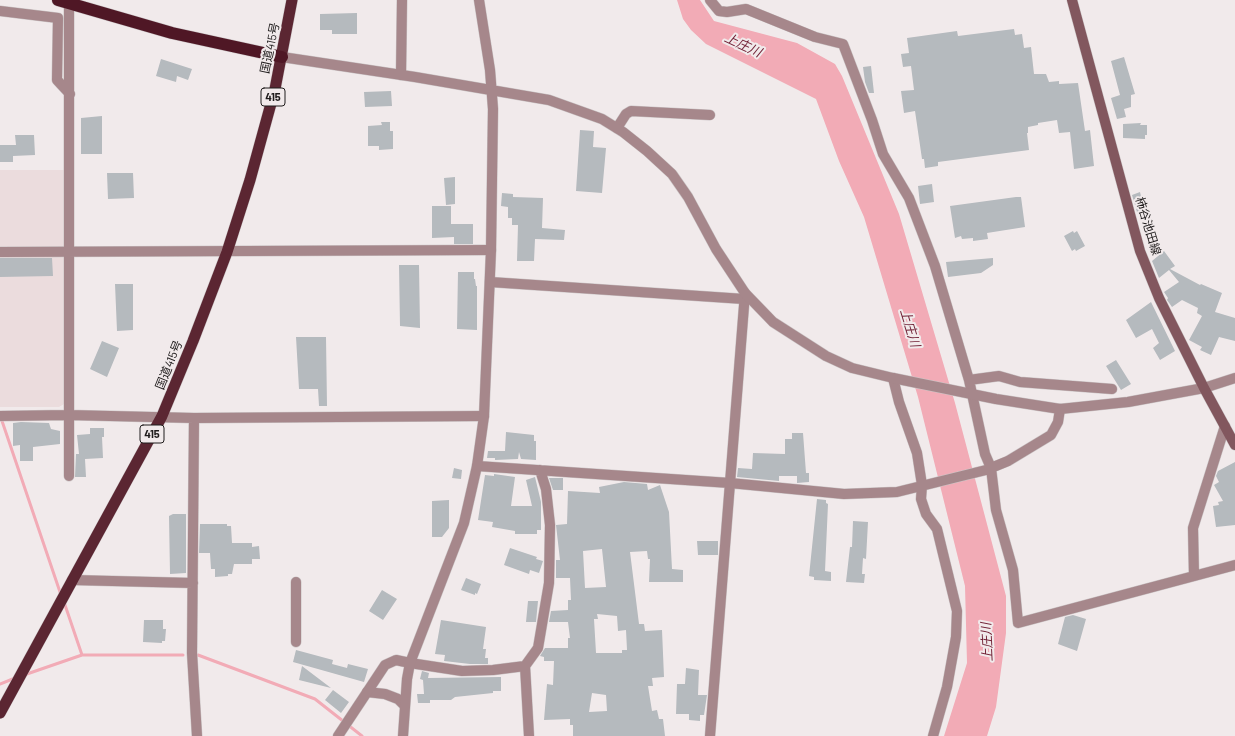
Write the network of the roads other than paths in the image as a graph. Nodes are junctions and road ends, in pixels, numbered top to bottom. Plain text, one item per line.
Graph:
1 (58, 0) edge
2 (292, 0) edge
3 (402, 0) edge
4 (479, 0) edge
5 (710, 0) edge
6 (1072, 0) edge
7 (69, 8) dead end
8 (0, 11) edge
9 (282, 57) junction
10 (401, 75) junction
11 (492, 91) junction
12 (70, 94) junction
13 (710, 115) dead end
14 (617, 128) junction
15 (491, 250) junction
16 (0, 252) edge
17 (227, 252) junction
18 (70, 253) junction
19 (490, 282) junction
20 (744, 296) junction
21 (893, 378) junction
22 (1235, 378) edge
23 (969, 380) junction
24 (1204, 388) junction
25 (1112, 389) dead end
26 (970, 394) junction
27 (1060, 409) junction
28 (68, 415) junction
29 (0, 416) edge
30 (162, 416) junction
31 (484, 416) junction
32 (194, 418) junction
33 (1225, 426) junction
34 (1235, 445) edge
35 (477, 466) junction
36 (988, 469) junction
37 (540, 470) junction
38 (69, 476) dead end
39 (730, 483) junction
40 (922, 485) junction
41 (1235, 565) edge
42 (1194, 576) junction
43 (72, 580) junction
44 (296, 582) dead end
45 (192, 583) junction
46 (296, 642) dead end
47 (410, 663) junction
48 (525, 666) junction
49 (367, 692) junction
50 (404, 705) junction
51 (0, 713) edge
52 (339, 735) edge
53 (197, 736) edge
54 (403, 736) edge
55 (529, 736) edge
56 (710, 736) edge
57 (933, 736) edge

1 - 9 highway
2 - 9 highway, 国道415号 / 415
3 - 10 street
4 - 11 street
5 - 23 street
6 - 24 main road, 柿谷池田線
7 - 12 street
8 - 12 street
9 - 10 street
9 - 17 highway, 国道415号 / 415
10 - 11 street
11 - 14 street
11 - 15 street
12 - 18 street
13 - 14 street
14 - 20 street
15 - 17 street
15 - 19 street
16 - 18 street
17 - 18 street
17 - 30 highway, 国道415号 / 415
18 - 28 street
19 - 20 street
19 - 31 street
20 - 21 street
20 - 39 street
21 - 26 street
21 - 40 street
22 - 24 street
23 - 25 street
23 - 26 street
24 - 27 street
24 - 33 main road, 柿谷池田線
26 - 27 street
26 - 36 street
27 - 36 street
28 - 29 street
28 - 30 street
28 - 38 street
30 - 32 street
30 - 43 highway, 国道415号 / 415
31 - 32 street
31 - 35 street
32 - 45 street
33 - 34 main road, 柿谷池田線
33 - 42 street
35 - 37 street
35 - 47 street
36 - 40 street
36 - 42 street
37 - 39 street
37 - 48 street
39 - 40 street
39 - 56 street
40 - 57 street
41 - 42 street
43 - 45 street
43 - 51 highway, 国道415号 / 415
44 - 46 street
45 - 53 street
47 - 48 street
47 - 49 street
47 - 50 street
48 - 55 street
49 - 50 street
49 - 52 street
50 - 54 street

